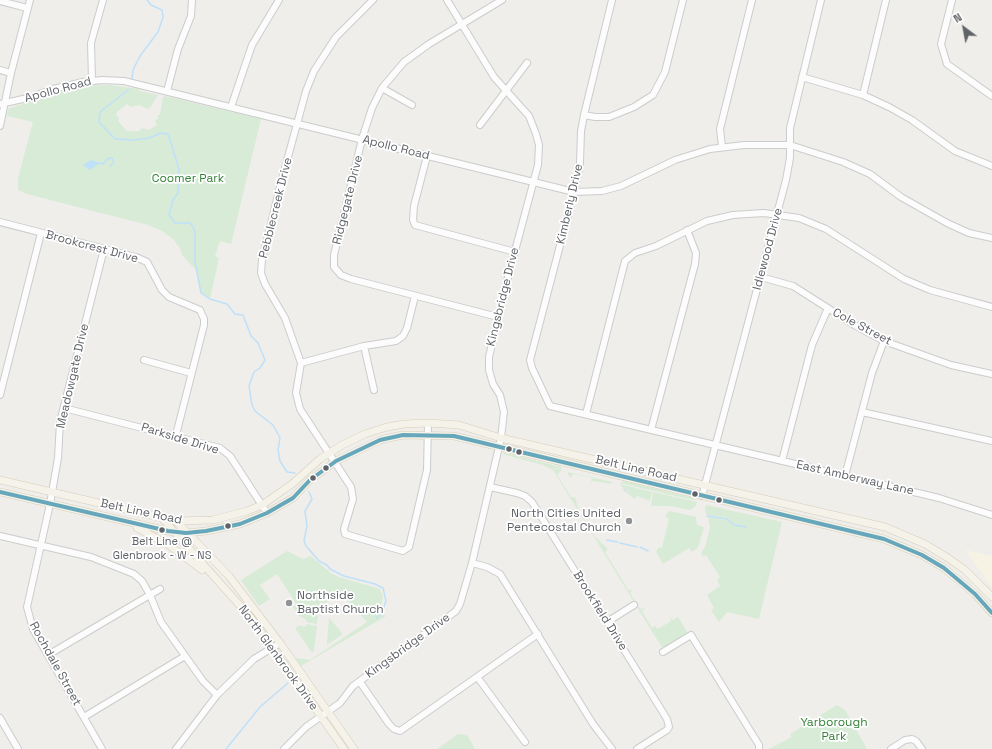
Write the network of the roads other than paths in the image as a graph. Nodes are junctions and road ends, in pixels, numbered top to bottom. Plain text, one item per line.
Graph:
1 (30, 0) edge
2 (103, 0) edge
3 (192, 0) edge
4 (279, 0) edge
5 (373, 0) edge
6 (447, 0) edge
7 (502, 0) edge
8 (612, 0) edge
9 (683, 0) edge
10 (752, 0) edge
11 (821, 0) edge
12 (886, 0) edge
13 (952, 0) edge
14 (0, 1) edge
15 (27, 8) junction
16 (462, 24) junction
17 (527, 63) dead end
18 (0, 70) edge
19 (11, 73) junction
20 (802, 77) junction
21 (92, 80) junction
22 (382, 88) junction
23 (167, 91) junction
24 (506, 91) junction
25 (863, 95) junction
26 (992, 96) edge
27 (3, 103) edge
28 (412, 105) dead end
29 (231, 107) junction
30 (584, 115) junction
31 (298, 123) junction
32 (480, 124) dead end
33 (0, 126) edge
34 (362, 139) junction
35 (790, 146) junction
36 (722, 147) junction
37 (427, 156) junction
38 (992, 166) edge
39 (533, 182) junction
40 (574, 192) junction
41 (777, 214) junction
42 (0, 222) edge
43 (687, 230) junction
44 (41, 233) junction
45 (992, 238) edge
46 (104, 249) junction
47 (515, 252) junction
48 (760, 277) junction
49 (415, 296) junction
50 (992, 307) edge
51 (828, 308) junction
52 (498, 317) junction
53 (884, 341) junction
54 (364, 346) junction
55 (144, 360) dead end
56 (530, 360) joint
57 (301, 363) junction
58 (191, 373) junction
59 (992, 374) edge
60 (374, 390) dead end
61 (0, 395) edge
62 (64, 408) junction
63 (862, 412) junction
64 (586, 414) junction
65 (428, 423) junction
66 (651, 430) junction
67 (427, 434) junction
68 (176, 436) junction
69 (501, 438) junction
70 (992, 441) edge
71 (717, 445) junction
72 (499, 447) junction
73 (330, 452) junction
74 (336, 461) junction
75 (782, 461) junction
76 (620, 465) junction
77 (618, 475) junction
78 (845, 476) junction
79 (0, 480) edge
80 (704, 486) junction
81 (490, 487) junction
82 (0, 492) edge
83 (52, 493) junction
84 (702, 496) junction
85 (50, 504) junction
86 (262, 505) junction
87 (267, 513) junction
88 (992, 515) edge
89 (161, 518) junction
90 (176, 521) junction
91 (130, 524) junction
92 (206, 531) junction
93 (172, 532) junction
94 (186, 533) junction
95 (0, 536) edge
96 (40, 546) junction
97 (201, 548) junction
98 (472, 563) junction
99 (218, 583) junction
100 (160, 589) dead end
101 (150, 594) junction
102 (992, 597) edge
103 (634, 605) dead end
104 (992, 613) edge
105 (607, 622) junction
106 (538, 634) junction
107 (280, 643) junction
108 (272, 648) junction
109 (664, 652) dead end
110 (48, 655) junction
111 (185, 656) junction
112 (478, 678) junction
113 (360, 682) junction
114 (217, 695) junction
115 (328, 712) junction
116 (84, 717) junction
117 (321, 717) junction
118 (0, 718) edge
119 (525, 742) dead end
120 (18, 749) edge
121 (102, 749) edge
122 (176, 749) edge
123 (284, 749) edge
124 (344, 749) edge
125 (354, 749) edge
126 (612, 749) edge
127 (637, 749) edge
128 (759, 749) edge
129 (891, 749) edge
130 (922, 749) edge

1 - 15 street
2 - 21 street
3 - 23 street
4 - 29 street
5 - 31 street, Pebblecreek Drive
6 - 16 street, Kingsbridge Drive
7 - 16 street, Ridgegate Drive
8 - 30 street, Kimberly Drive
9 - 30 street
10 - 36 street
11 - 20 street, Idlewood Drive
12 - 25 street
13 - 26 street
14 - 15 street
15 - 19 street
16 - 22 street, Ridgegate Drive
16 - 24 street, Kingsbridge Drive
17 - 24 street
18 - 19 street
19 - 27 street
20 - 25 street
20 - 35 street, Idlewood Drive
21 - 23 street, Apollo Road
21 - 27 street, Apollo Road
22 - 28 street
22 - 34 street, Ridgegate Drive
23 - 29 street, Apollo Road
24 - 32 street
24 - 39 street, Kingsbridge Drive
25 - 38 street
27 - 33 street
29 - 31 street, Apollo Road
30 - 40 street, Kimberly Drive
31 - 34 street, Apollo Road
31 - 57 street, Pebblecreek Drive
34 - 37 street, Apollo Road
34 - 49 street, Ridgegate Drive
35 - 36 street, Apollo Road
35 - 41 street, Idlewood Drive
35 - 45 street, Apollo Road
36 - 40 street, Apollo Road
37 - 39 street, Apollo Road
37 - 47 street
39 - 40 street, Apollo Road
39 - 47 street, Kingsbridge Drive
40 - 56 street, Kimberly Drive
41 - 43 street
41 - 48 street, Idlewood Drive
41 - 50 street
42 - 44 street, Brookcrest Drive
43 - 64 street
43 - 66 street
44 - 46 street, Brookcrest Drive
44 - 61 street
46 - 58 street, Brookcrest Drive
46 - 62 street, Meadowgate Drive
47 - 52 street, Kingsbridge Drive
48 - 51 street, Cole Street
48 - 71 street, Idlewood Drive
49 - 52 street, Ridgegate Drive
49 - 54 street
51 - 53 street, Cole Street
51 - 75 street
52 - 69 street, Kingsbridge Drive
53 - 59 street, Cole Street
53 - 63 street
54 - 57 street
54 - 60 street
55 - 58 street
56 - 64 street, East Amberway Lane
57 - 73 street
58 - 68 street, Brookcrest Drive
62 - 68 street, Parkside Drive
62 - 83 street, Meadowgate Drive
63 - 70 street
63 - 78 street
64 - 66 street, East Amberway Lane
65 - 67 street
65 - 69 main road, Belt Line Road
65 - 73 main road, Belt Line Road
66 - 71 street, East Amberway Lane
67 - 72 main road, Belt Line Road
67 - 74 main road, Belt Line Road
67 - 74 street
68 - 86 street, Parkside Drive
69 - 72 street, Kingsbridge Drive
69 - 76 main road, Belt Line Road
71 - 75 street, East Amberway Lane
71 - 80 street, Idlewood Drive
72 - 77 main road, Belt Line Road
72 - 81 street, Kingsbridge Drive
73 - 74 street
73 - 86 main road, Belt Line Road
74 - 87 main road, Belt Line Road
75 - 78 street, East Amberway Lane
76 - 77 main road
76 - 80 main road, Belt Line Road
77 - 84 main road, Belt Line Road
78 - 88 street, East Amberway Lane
79 - 83 main road, Belt Line Road
80 - 84 street, Idlewood Drive
80 - 102 main road, Belt Line Road
81 - 98 street, Kingsbridge Drive
81 - 105 street, Brookfield Drive
82 - 85 main road, Belt Line Road
83 - 85 street, Meadowgate Drive
83 - 89 main road, Belt Line Road
84 - 104 main road, Belt Line Road
85 - 91 main road, Belt Line Road
85 - 96 street, Rochdale Street
86 - 87 street, Parkside Drive
86 - 90 main road, Belt Line Road
87 - 92 main road, Belt Line Road
89 - 90 main road, Belt Line Road
89 - 93 main road, North Glenbrook Drive
90 - 94 main road, North Glenbrook Drive
91 - 93 main road, Belt Line Road
91 - 99 main road
92 - 94 main road, Belt Line Road
92 - 97 main road
93 - 94 main road, Belt Line Road
93 - 99 main road, North Glenbrook Drive
94 - 97 main road, North Glenbrook Drive
95 - 96 street
96 - 101 street
96 - 110 street, Rochdale Street
97 - 107 main road, North Glenbrook Drive
98 - 106 street
98 - 113 street, Kingsbridge Drive
99 - 108 main road, North Glenbrook Drive
100 - 101 street
101 - 110 street
101 - 111 street
103 - 105 street
105 - 127 street, Brookfield Drive
106 - 112 street
106 - 126 street
107 - 108 street
107 - 115 main road, North Glenbrook Drive
108 - 114 street
108 - 117 main road, North Glenbrook Drive
109 - 128 street
110 - 116 street, Rochdale Street
111 - 114 street
111 - 116 street
112 - 113 street
112 - 119 street
113 - 115 street, Kingsbridge Drive
114 - 122 street
115 - 117 street, Kingsbridge Drive
115 - 125 main road, North Glenbrook Drive
116 - 121 street, Rochdale Street
117 - 123 street, Kingsbridge Drive
117 - 124 main road, North Glenbrook Drive
118 - 120 street
129 - 130 street

